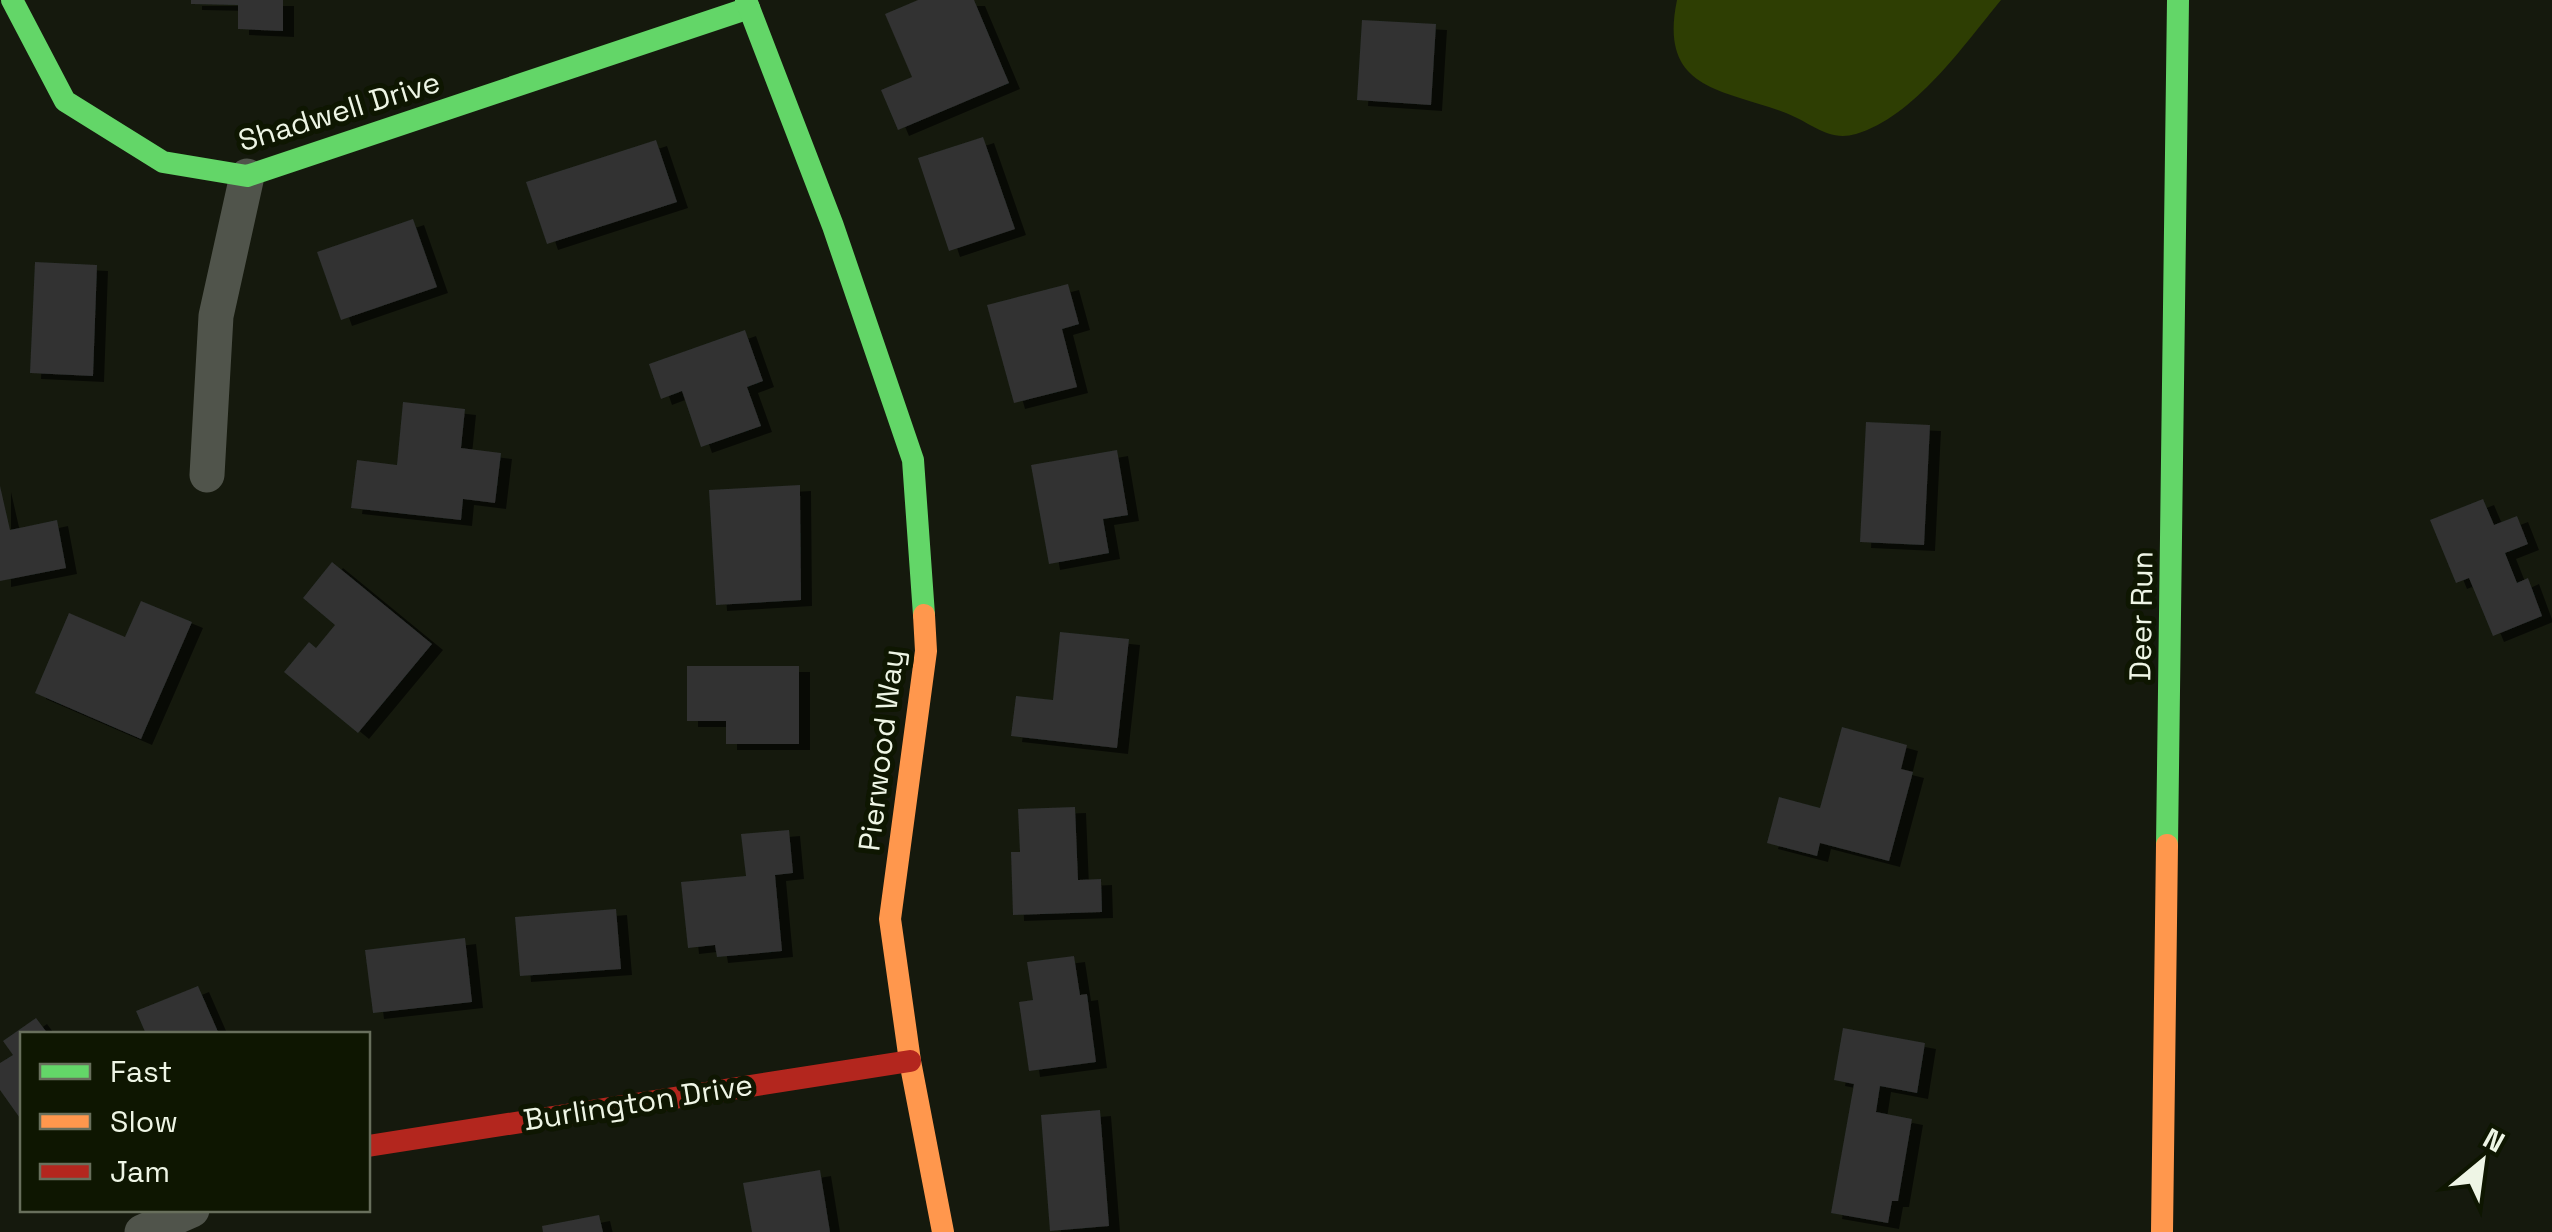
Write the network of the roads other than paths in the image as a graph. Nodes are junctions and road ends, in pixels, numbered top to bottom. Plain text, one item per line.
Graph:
1 (12, 0) edge
2 (2178, 0) edge
3 (747, 4) edge
4 (247, 176) junction
5 (207, 475) dead end
6 (910, 1061) junction
7 (370, 1146) edge
8 (187, 1212) edge
9 (142, 1232) edge
10 (943, 1232) edge
11 (2162, 1232) edge

1 - 4 street, Shadwell Drive
2 - 11 street, Deer Run
3 - 4 street, Shadwell Drive
3 - 6 street, Pierwood Way
4 - 5 street
6 - 7 street, Burlington Drive
6 - 10 street, Pierwood Way
8 - 9 street

